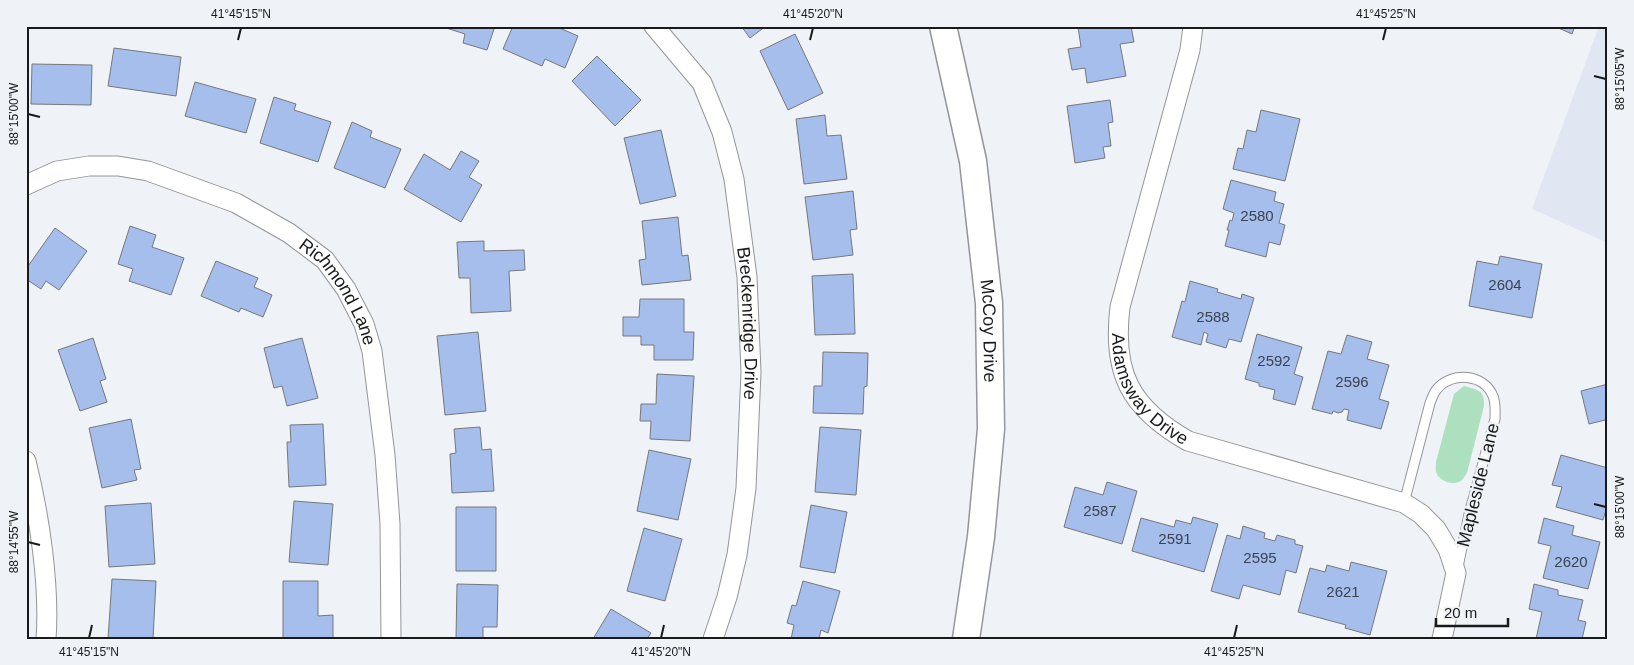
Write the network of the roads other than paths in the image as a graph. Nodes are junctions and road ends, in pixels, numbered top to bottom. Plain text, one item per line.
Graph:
1 (654, 26) edge
2 (943, 26) edge
3 (1193, 26) edge
4 (26, 185) edge
5 (27, 466) edge
6 (1404, 503) junction
7 (1456, 572) junction
8 (46, 639) edge
9 (391, 639) edge
10 (713, 639) edge
11 (966, 639) edge
12 (1442, 639) edge

1 - 10 street, Breckenridge Drive
2 - 11 street, McCoy Drive
3 - 6 street, Adamsway Drive
4 - 9 street, Richmond Lane
5 - 8 street
6 - 7 street, Adamsway Drive
6 - 7 lane, Mapleside Lane
7 - 12 street, Mapleside Lane

